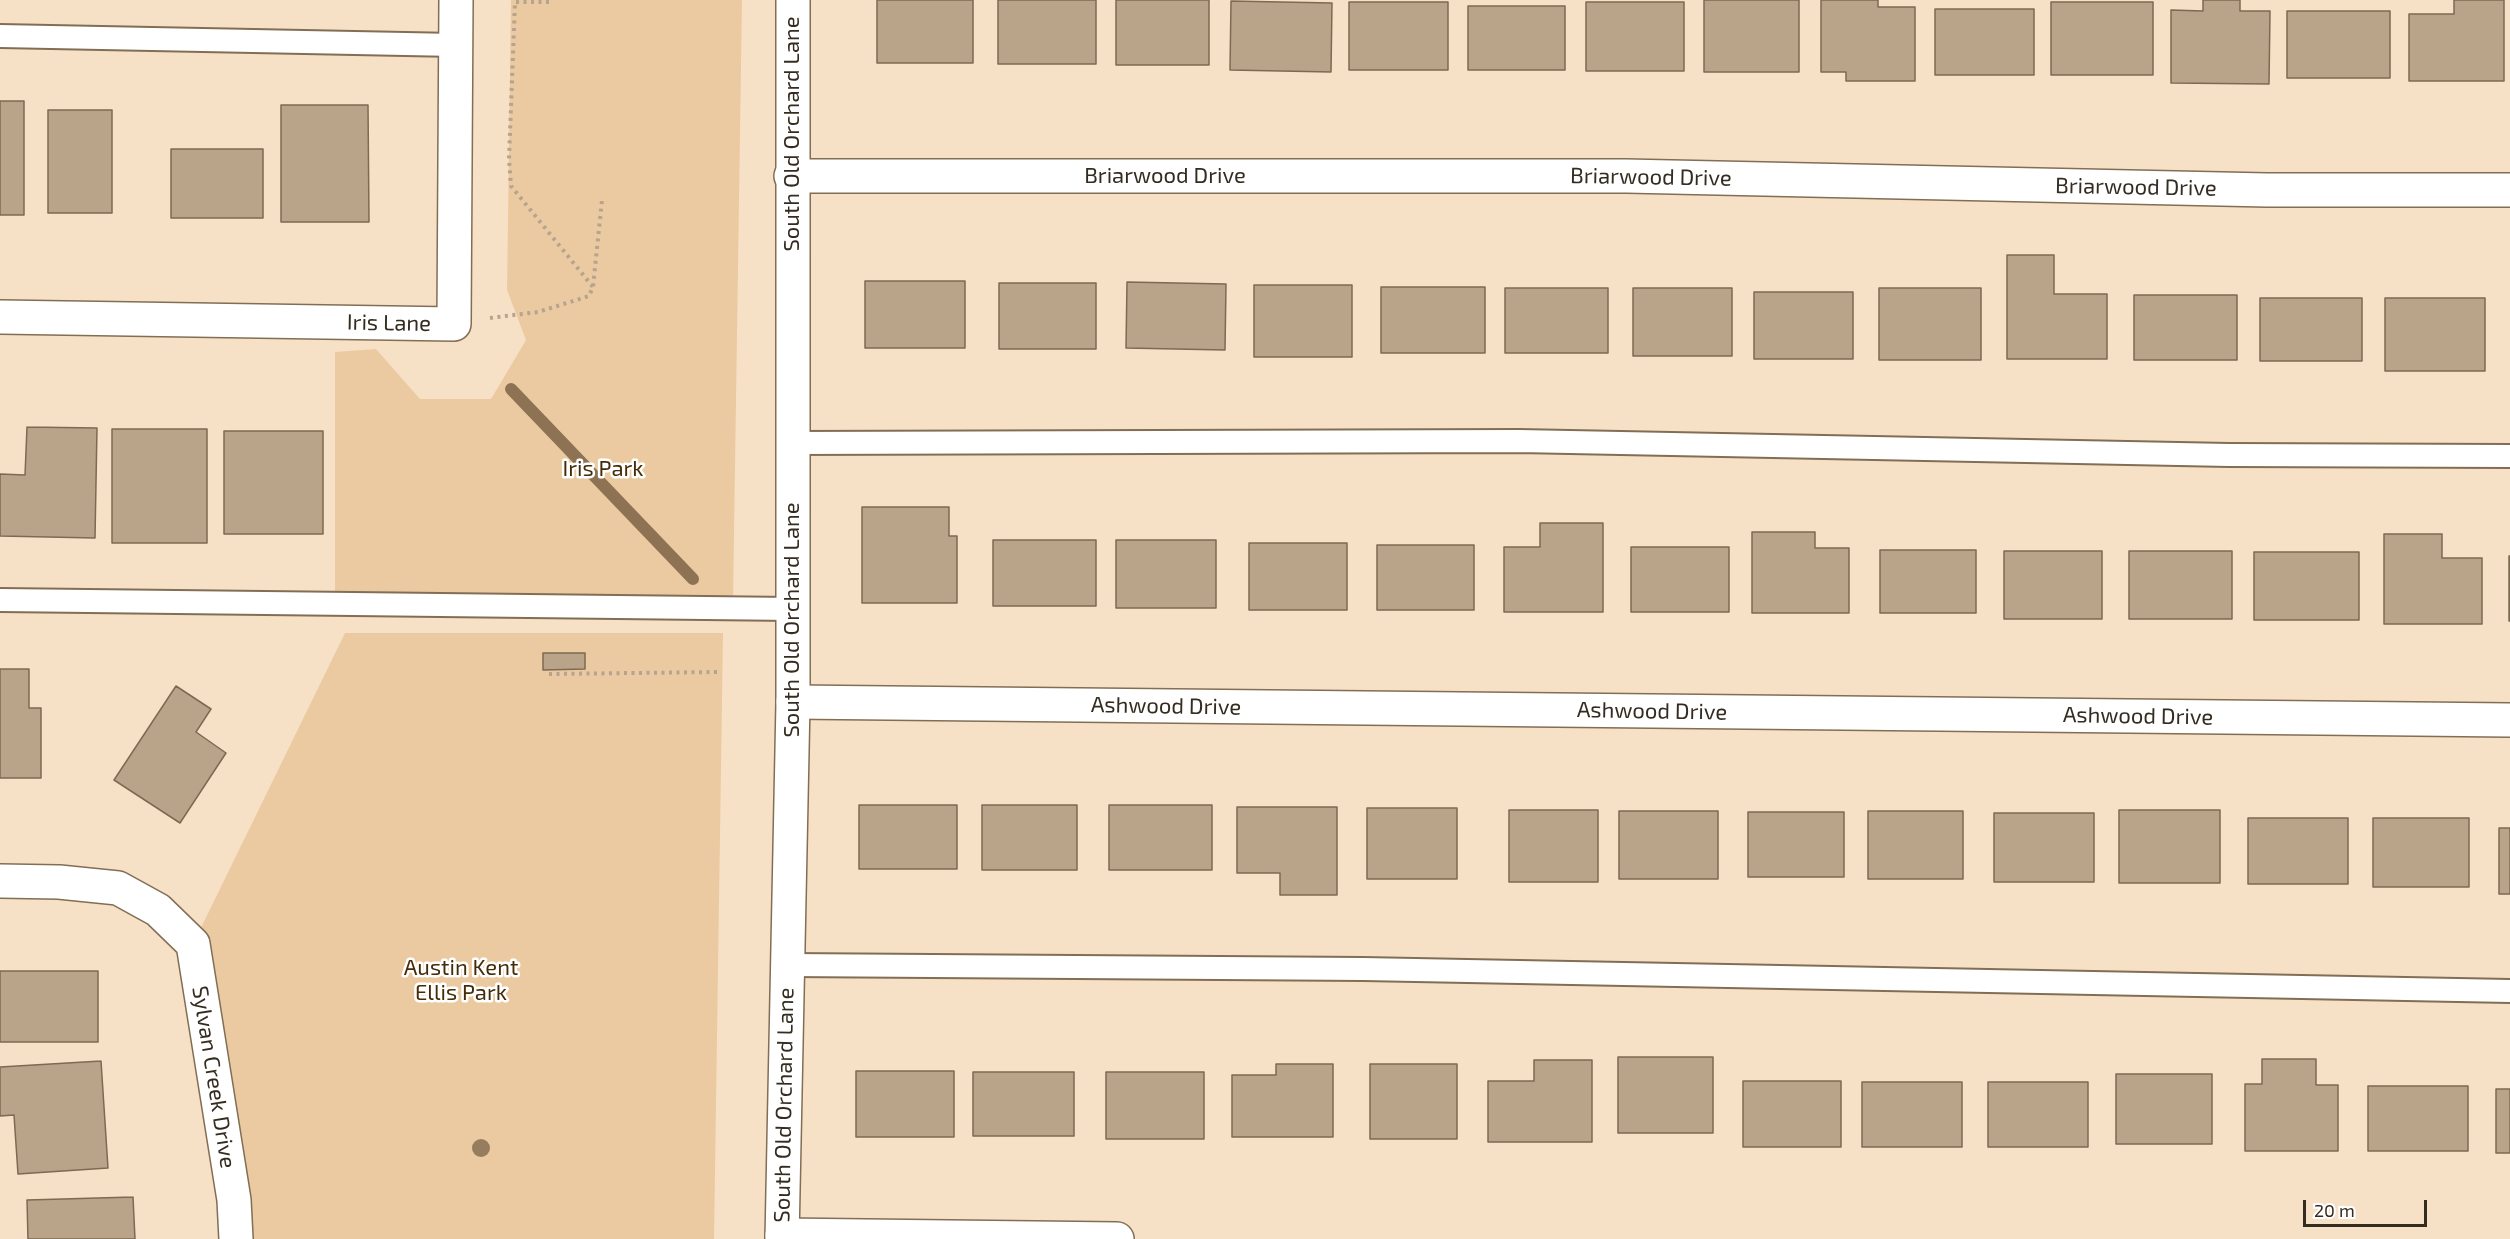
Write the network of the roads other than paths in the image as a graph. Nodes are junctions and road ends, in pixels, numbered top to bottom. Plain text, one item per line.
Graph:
1 (456, 0) edge
2 (793, 0) edge
3 (0, 36) edge
4 (456, 45) junction
5 (791, 176) junction
6 (2510, 190) edge
7 (0, 317) edge
8 (792, 443) junction
9 (2510, 456) edge
10 (0, 600) edge
11 (793, 609) junction
12 (793, 702) junction
13 (2510, 720) edge
14 (0, 881) edge
15 (788, 964) junction
16 (2510, 991) edge
17 (782, 1237) edge
18 (236, 1239) edge
19 (1117, 1239) edge

1 - 4 street, Iris Lane
2 - 5 street, South Old Orchard Lane
3 - 4 lane
4 - 7 street, Iris Lane
5 - 6 street, Briarwood Drive
5 - 8 street, South Old Orchard Lane
8 - 9 lane
8 - 11 street, South Old Orchard Lane
10 - 11 lane
11 - 12 street, South Old Orchard Lane
12 - 13 street, Ashwood Drive
12 - 15 street, South Old Orchard Lane
14 - 18 street, Sylvan Creek Drive
15 - 16 lane
15 - 17 street, South Old Orchard Lane
17 - 19 street

